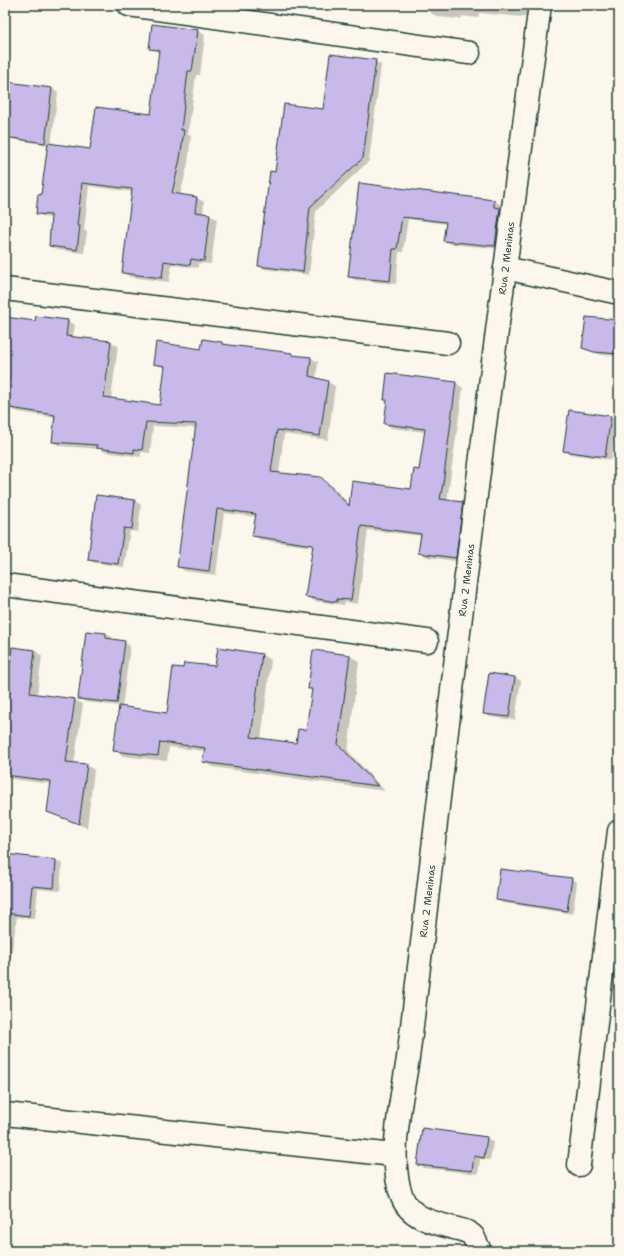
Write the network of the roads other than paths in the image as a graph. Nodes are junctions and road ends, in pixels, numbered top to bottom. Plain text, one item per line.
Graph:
1 (128, 5) edge
2 (540, 5) edge
3 (469, 53) dead end
4 (505, 268) junction
5 (5, 289) edge
6 (619, 293) edge
7 (448, 343) dead end
8 (5, 585) edge
9 (427, 641) dead end
10 (619, 832) edge
11 (5, 1114) edge
12 (394, 1155) junction
13 (579, 1166) dead end
14 (480, 1251) edge

1 - 3 street
2 - 4 street, Rua 2 Meninas
4 - 6 street
4 - 12 street, Rua 2 Meninas
5 - 7 street
8 - 9 street
10 - 13 street
11 - 12 street
12 - 14 street, Rua 2 Meninas

